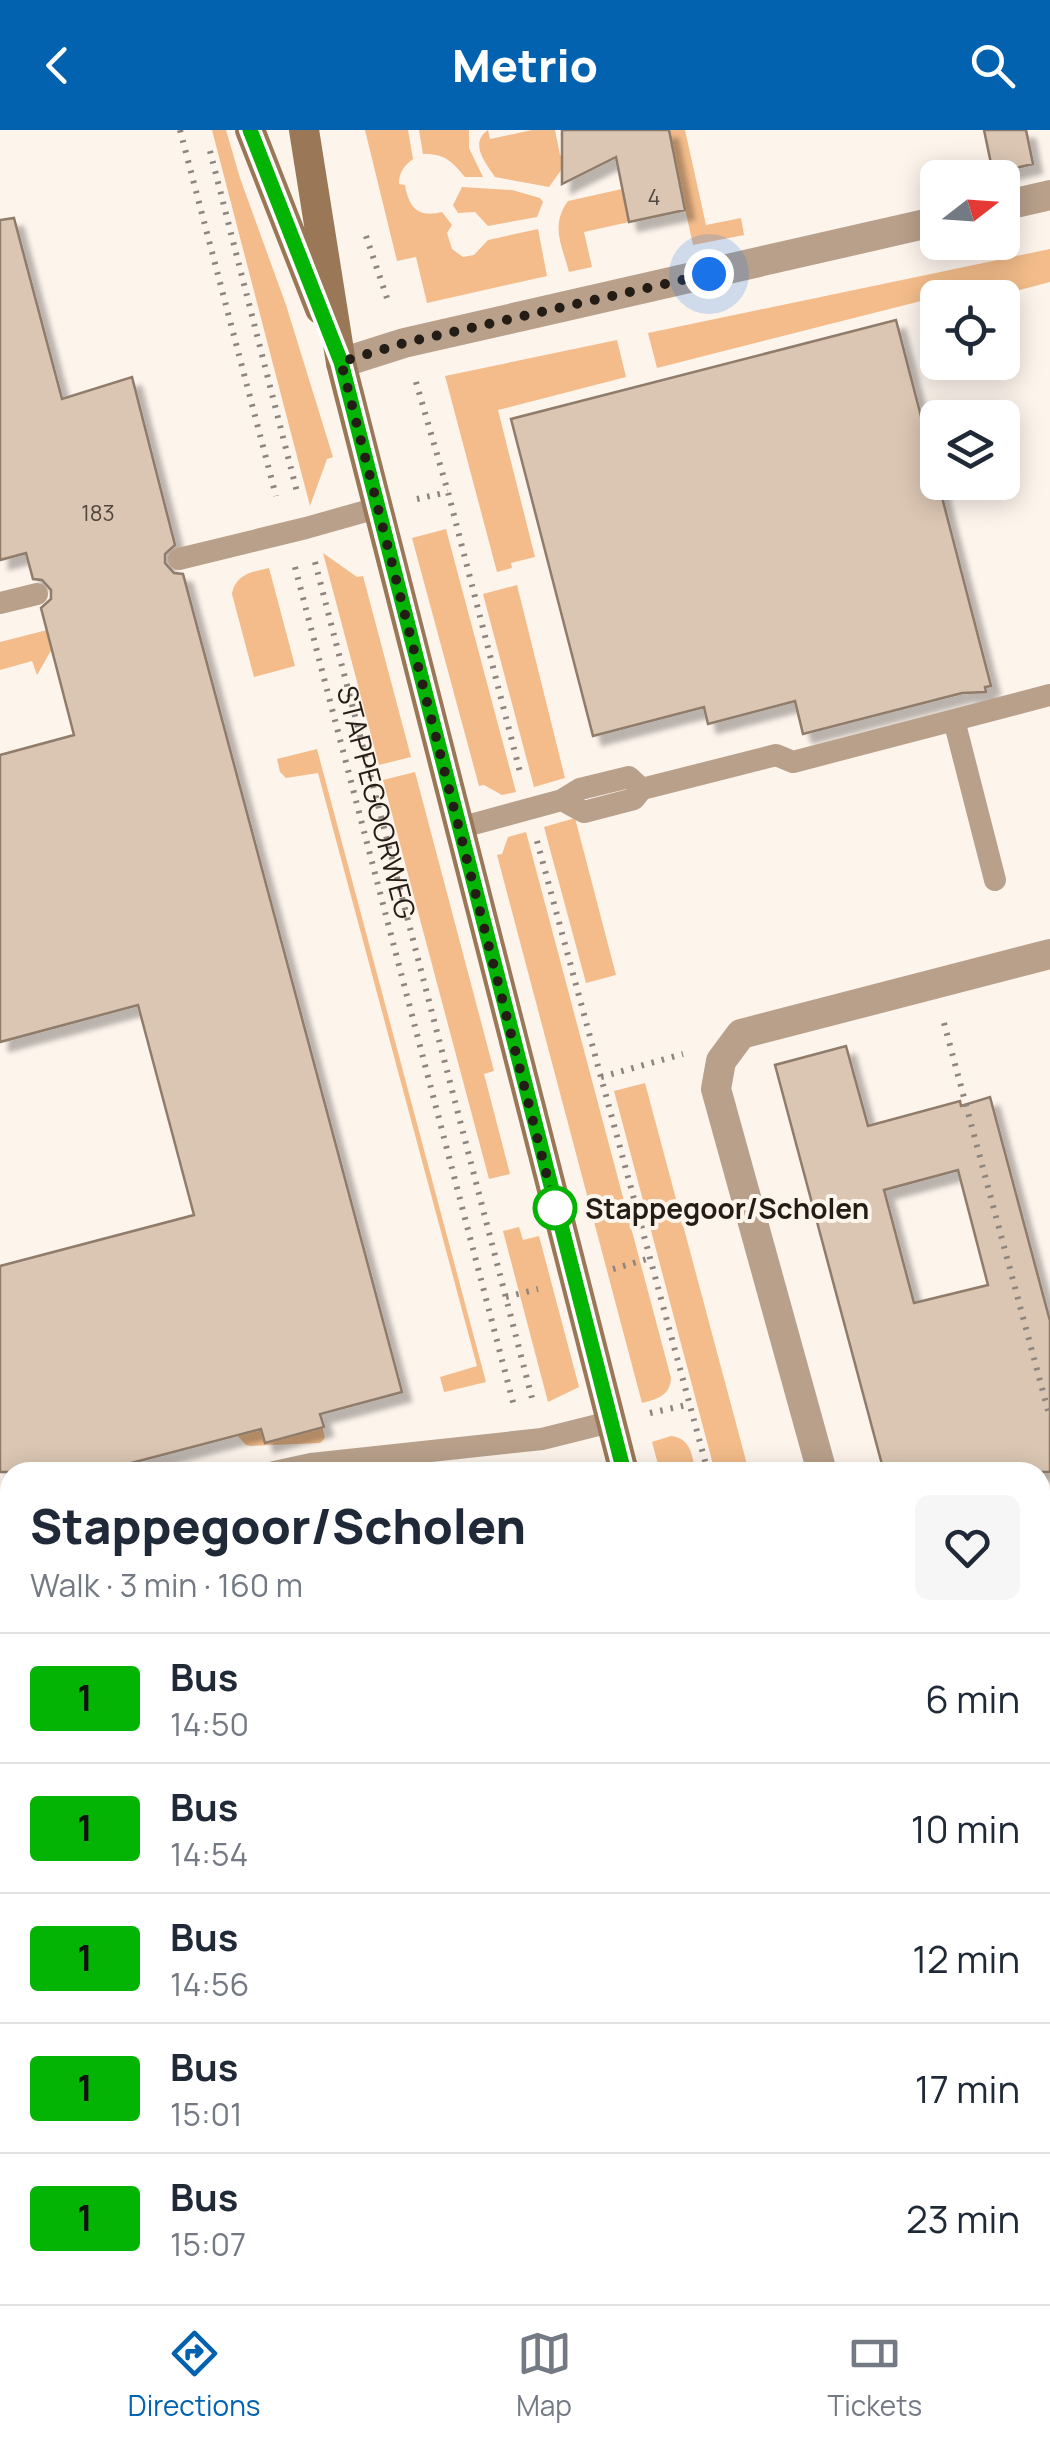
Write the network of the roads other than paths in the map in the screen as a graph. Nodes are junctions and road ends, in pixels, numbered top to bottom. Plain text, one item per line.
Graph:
1 (250, 130) edge
2 (304, 130) edge
3 (1050, 196) edge
4 (1020, 202) edge
5 (920, 225) edge
6 (341, 362) junction
7 (377, 508) junction
8 (179, 559) dead end
9 (37, 594) dead end
10 (0, 603) edge
11 (1050, 695) edge
12 (954, 720) junction
13 (458, 828) junction
14 (995, 880) dead end
15 (1050, 954) edge
16 (610, 1422) junction
17 (433, 1462) edge
18 (621, 1462) edge
19 (819, 1462) edge

1 - 6 street
2 - 6 street
3 - 4 street
5 - 6 street
6 - 7 street
7 - 8 lane
7 - 13 street
9 - 10 lane
11 - 12 lane
12 - 13 lane
12 - 14 lane
13 - 16 street
15 - 19 street
16 - 17 lane
16 - 18 street

